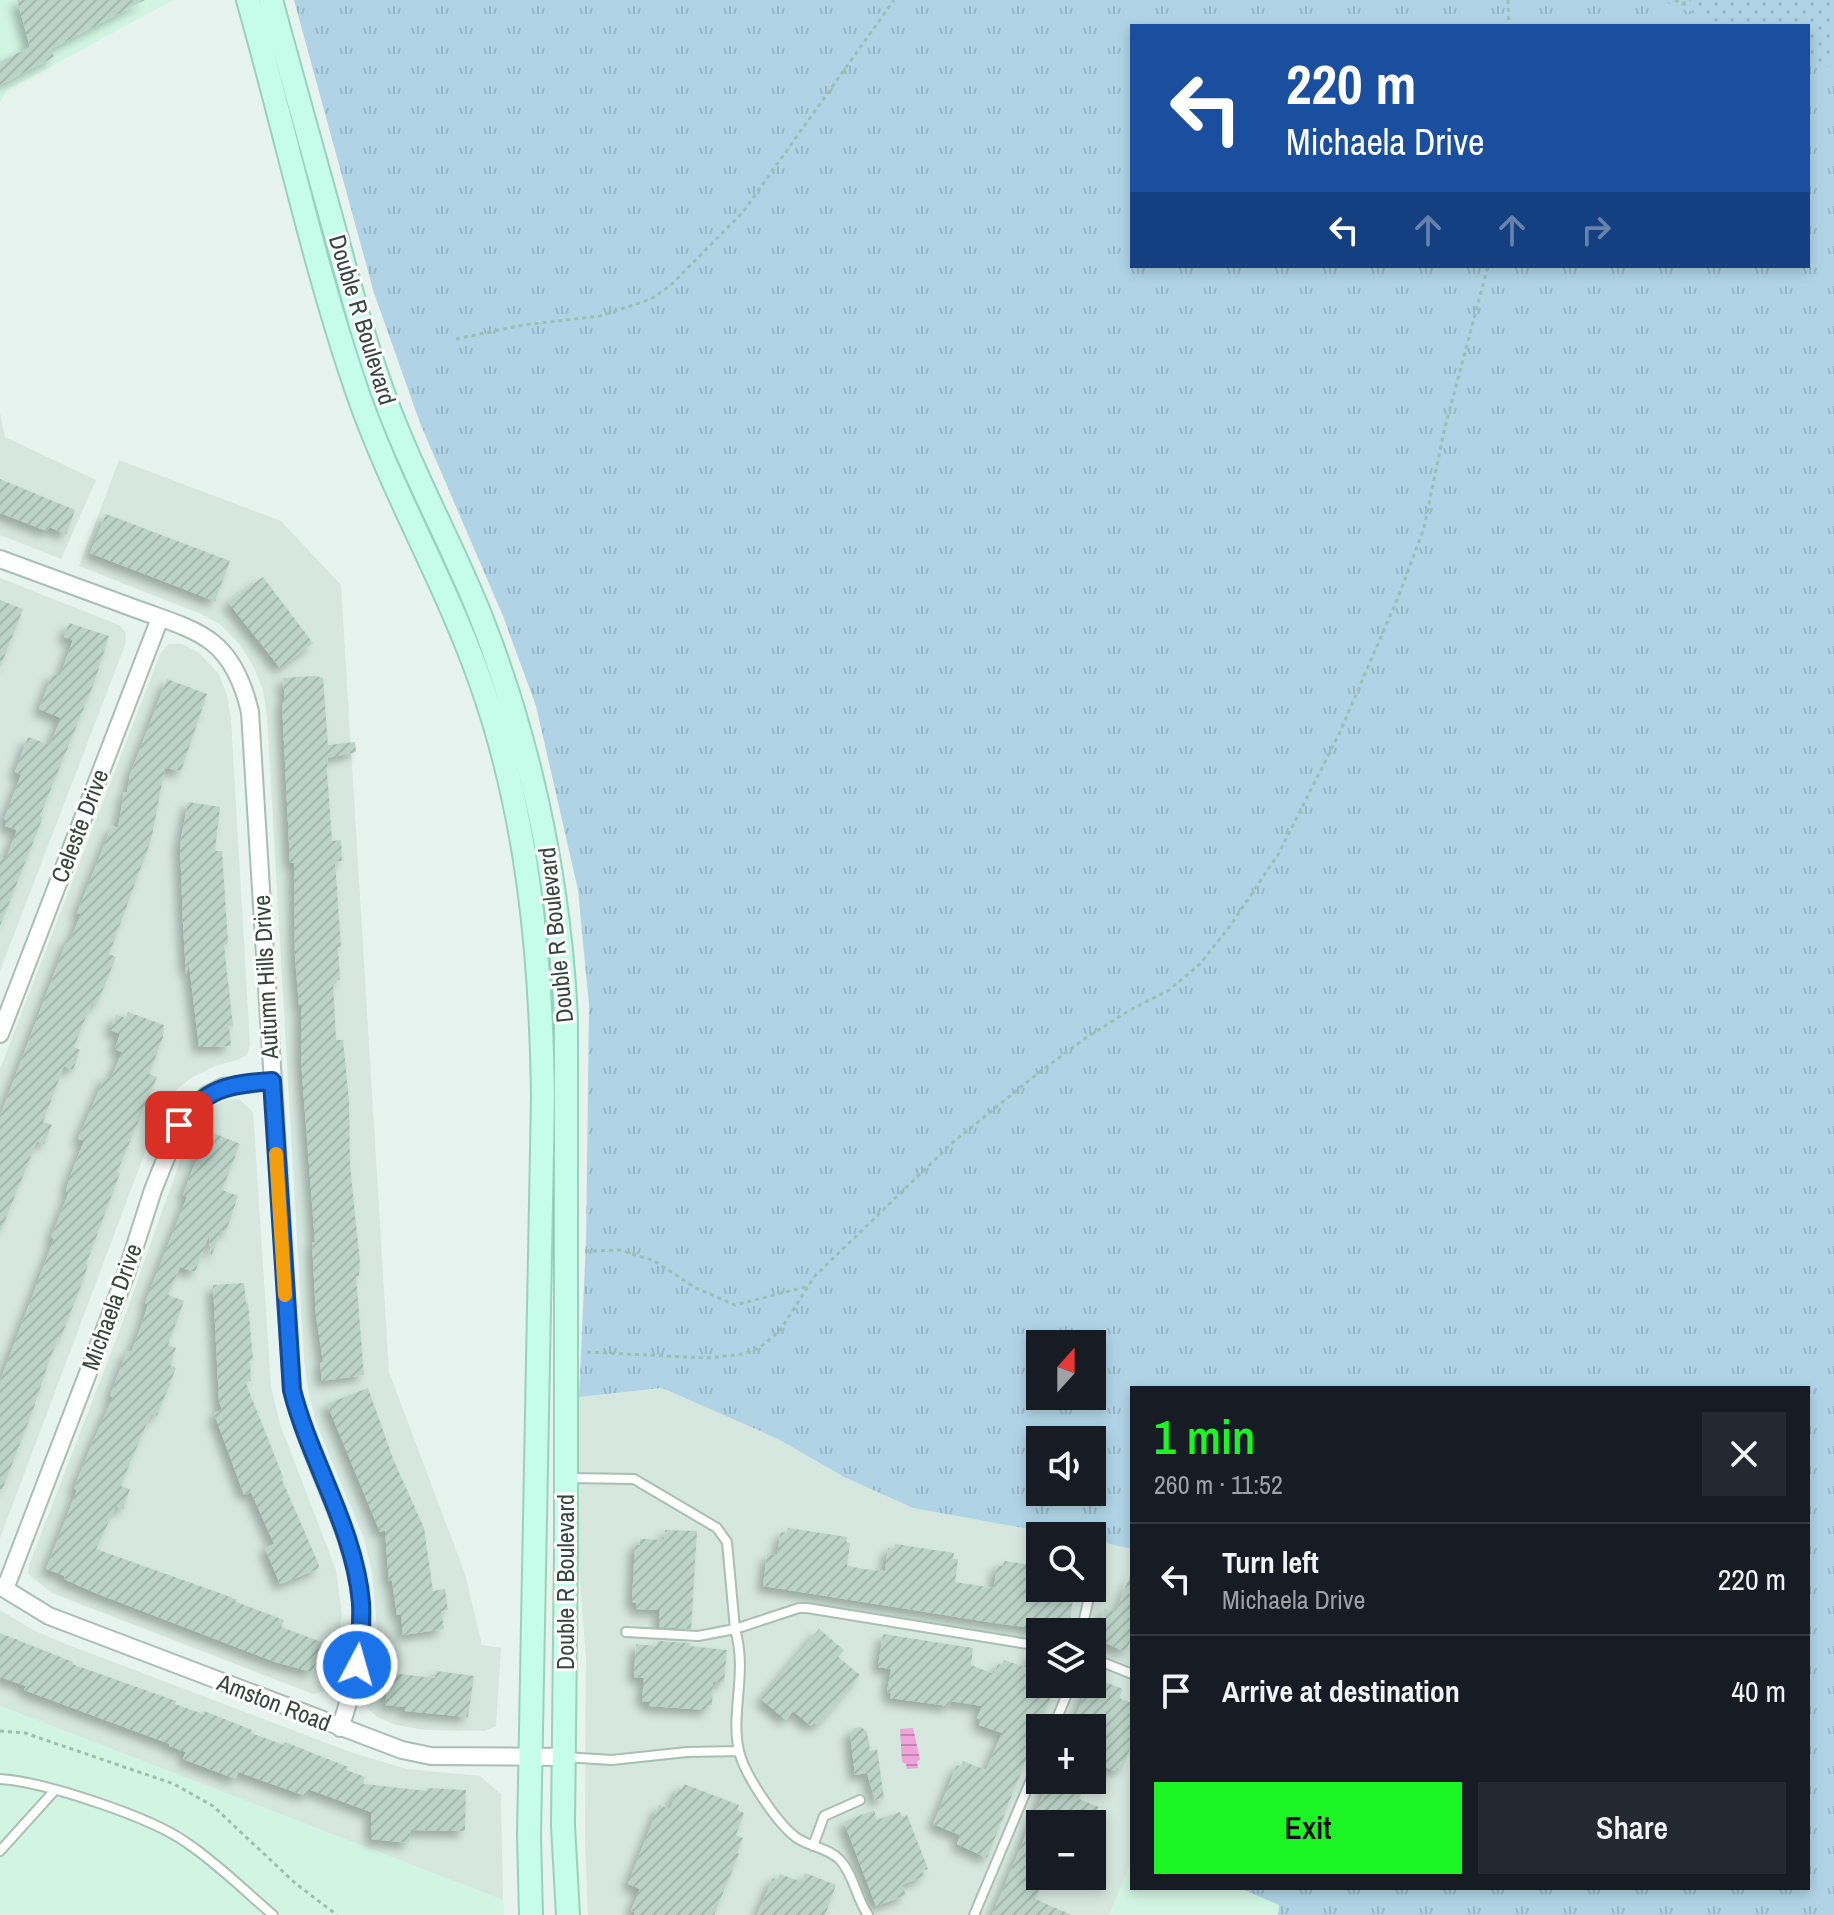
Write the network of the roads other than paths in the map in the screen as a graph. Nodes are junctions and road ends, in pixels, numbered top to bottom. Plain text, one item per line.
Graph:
1 (248, 0) edge
2 (271, 0) edge
3 (0, 559) edge
4 (160, 618) junction
5 (0, 1034) edge
6 (272, 1081) junction
7 (566, 1478) junction
8 (2, 1588) edge
9 (735, 1629) junction
10 (626, 1632) dead end
11 (1026, 1644) edge
12 (1106, 1664) edge
13 (1130, 1673) edge
14 (340, 1728) junction
15 (739, 1751) junction
16 (530, 1757) junction
17 (563, 1757) junction
18 (0, 1779) edge
19 (55, 1790) junction
20 (1026, 1791) edge
21 (860, 1800) dead end
22 (813, 1846) junction
23 (0, 1851) edge
24 (273, 1915) edge
25 (531, 1915) edge
26 (568, 1915) edge
27 (868, 1915) edge
28 (974, 1915) edge

1 - 16 main road, Double R Boulevard
2 - 7 main road, Double R Boulevard
3 - 4 street, Autumn Hills Drive
4 - 5 street, Celeste Drive
4 - 6 street, Autumn Hills Drive
6 - 8 street, Michaela Drive
6 - 14 street, Autumn Hills Drive
7 - 9 lane
7 - 17 main road, Double R Boulevard
8 - 14 street, Amston Road
9 - 10 lane
9 - 11 lane
9 - 15 lane
12 - 13 lane
14 - 16 street, Amston Road
15 - 17 lane
15 - 22 lane
16 - 17 street, Amston Road
16 - 25 main road, Double R Boulevard
17 - 26 main road, Double R Boulevard
18 - 19 lane
19 - 23 lane
19 - 24 lane
20 - 28 lane
21 - 22 lane
22 - 27 lane

